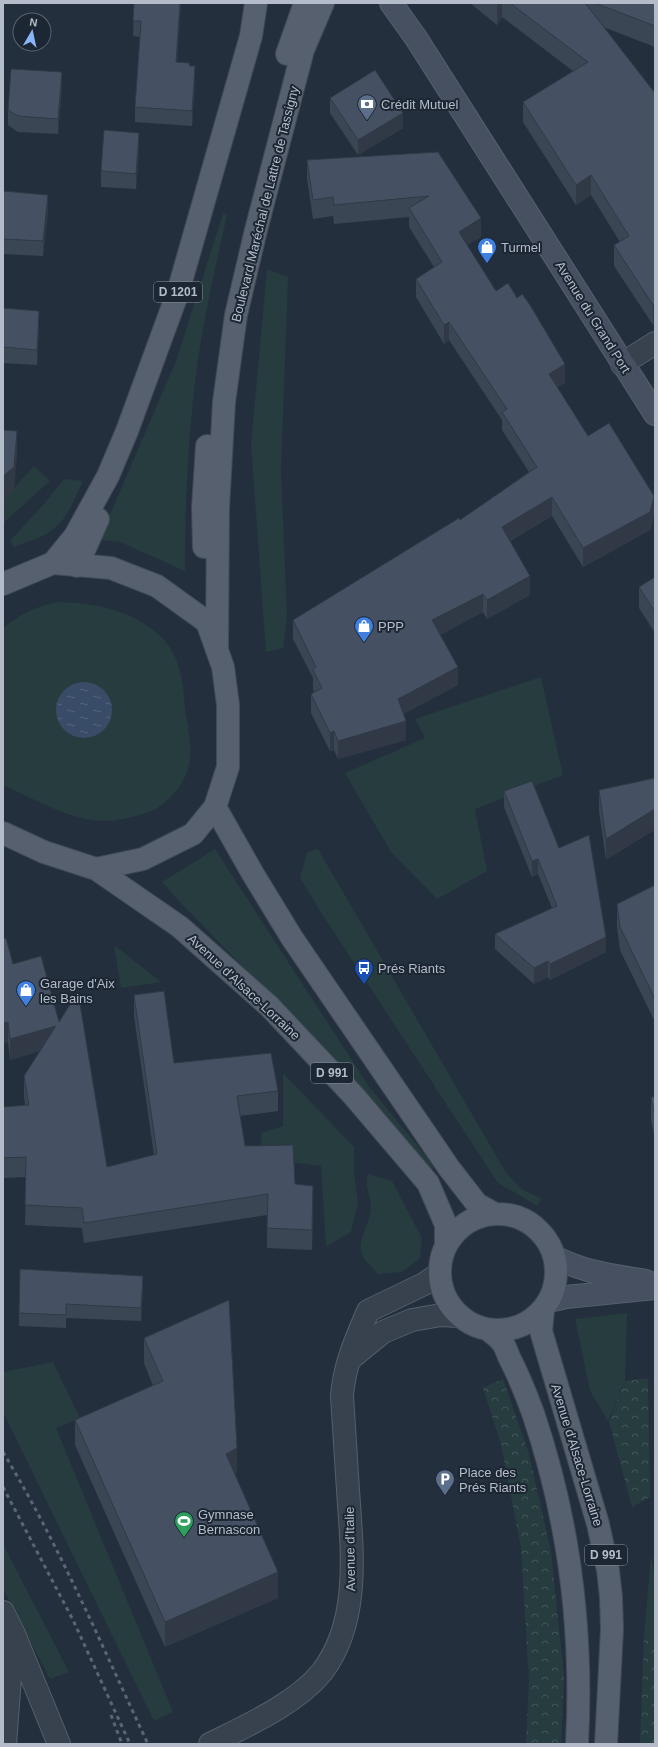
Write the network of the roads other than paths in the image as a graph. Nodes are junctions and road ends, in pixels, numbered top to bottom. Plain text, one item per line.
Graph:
1 (256, 3) edge
2 (305, 3) edge
3 (323, 3) edge
4 (391, 3) edge
5 (411, 3) edge
6 (441, 78) junction
7 (655, 343) edge
8 (155, 356) junction
9 (622, 364) junction
10 (655, 414) edge
11 (53, 563) junction
12 (76, 566) junction
13 (3, 584) edge
14 (207, 622) junction
15 (217, 649) junction
16 (215, 807) junction
17 (3, 833) edge
18 (96, 869) junction
19 (496, 1214) junction
20 (446, 1245) junction
21 (554, 1257) junction
22 (439, 1274) junction
23 (655, 1283) edge
24 (655, 1288) edge
25 (546, 1306) junction
26 (459, 1316) junction
27 (487, 1329) junction
28 (349, 1359) junction
29 (3, 1612) edge
30 (14, 1634) junction
31 (5, 1744) edge
32 (59, 1744) edge
33 (210, 1744) edge
34 (577, 1744) edge
35 (606, 1744) edge

1 - 8 main road, D 1201
2 - 14 main road, Boulevard Maréchal de Lattre de Tassigny
3 - 15 main road, Boulevard Maréchal de Lattre de Tassigny
4 - 6 main road, Avenue du Grand Port
5 - 6 main road, Avenue du Grand Port
6 - 9 main road, Avenue du Grand Port
7 - 9 street
8 - 11 main road, D 1201
8 - 12 main road
9 - 10 main road, Avenue du Grand Port
11 - 12 main road
11 - 13 main road
12 - 14 main road
14 - 15 main road, Boulevard Maréchal de Lattre de Tassigny
15 - 16 main road, Boulevard Maréchal de Lattre de Tassigny
16 - 18 main road
16 - 19 main road
17 - 18 main road
18 - 20 main road, Avenue d'Alsace-Lorraine / D 991
19 - 20 main road
19 - 21 main road
20 - 22 main road
21 - 23 main road
21 - 25 main road
22 - 26 main road
22 - 28 street, Avenue d'Italie
24 - 25 main road
25 - 27 main road
25 - 35 main road, Avenue d'Alsace-Lorraine / D 991
26 - 27 main road
26 - 28 street
27 - 34 main road, D 991
28 - 33 street, Avenue d'Italie
29 - 30 street
30 - 31 street
30 - 32 street

